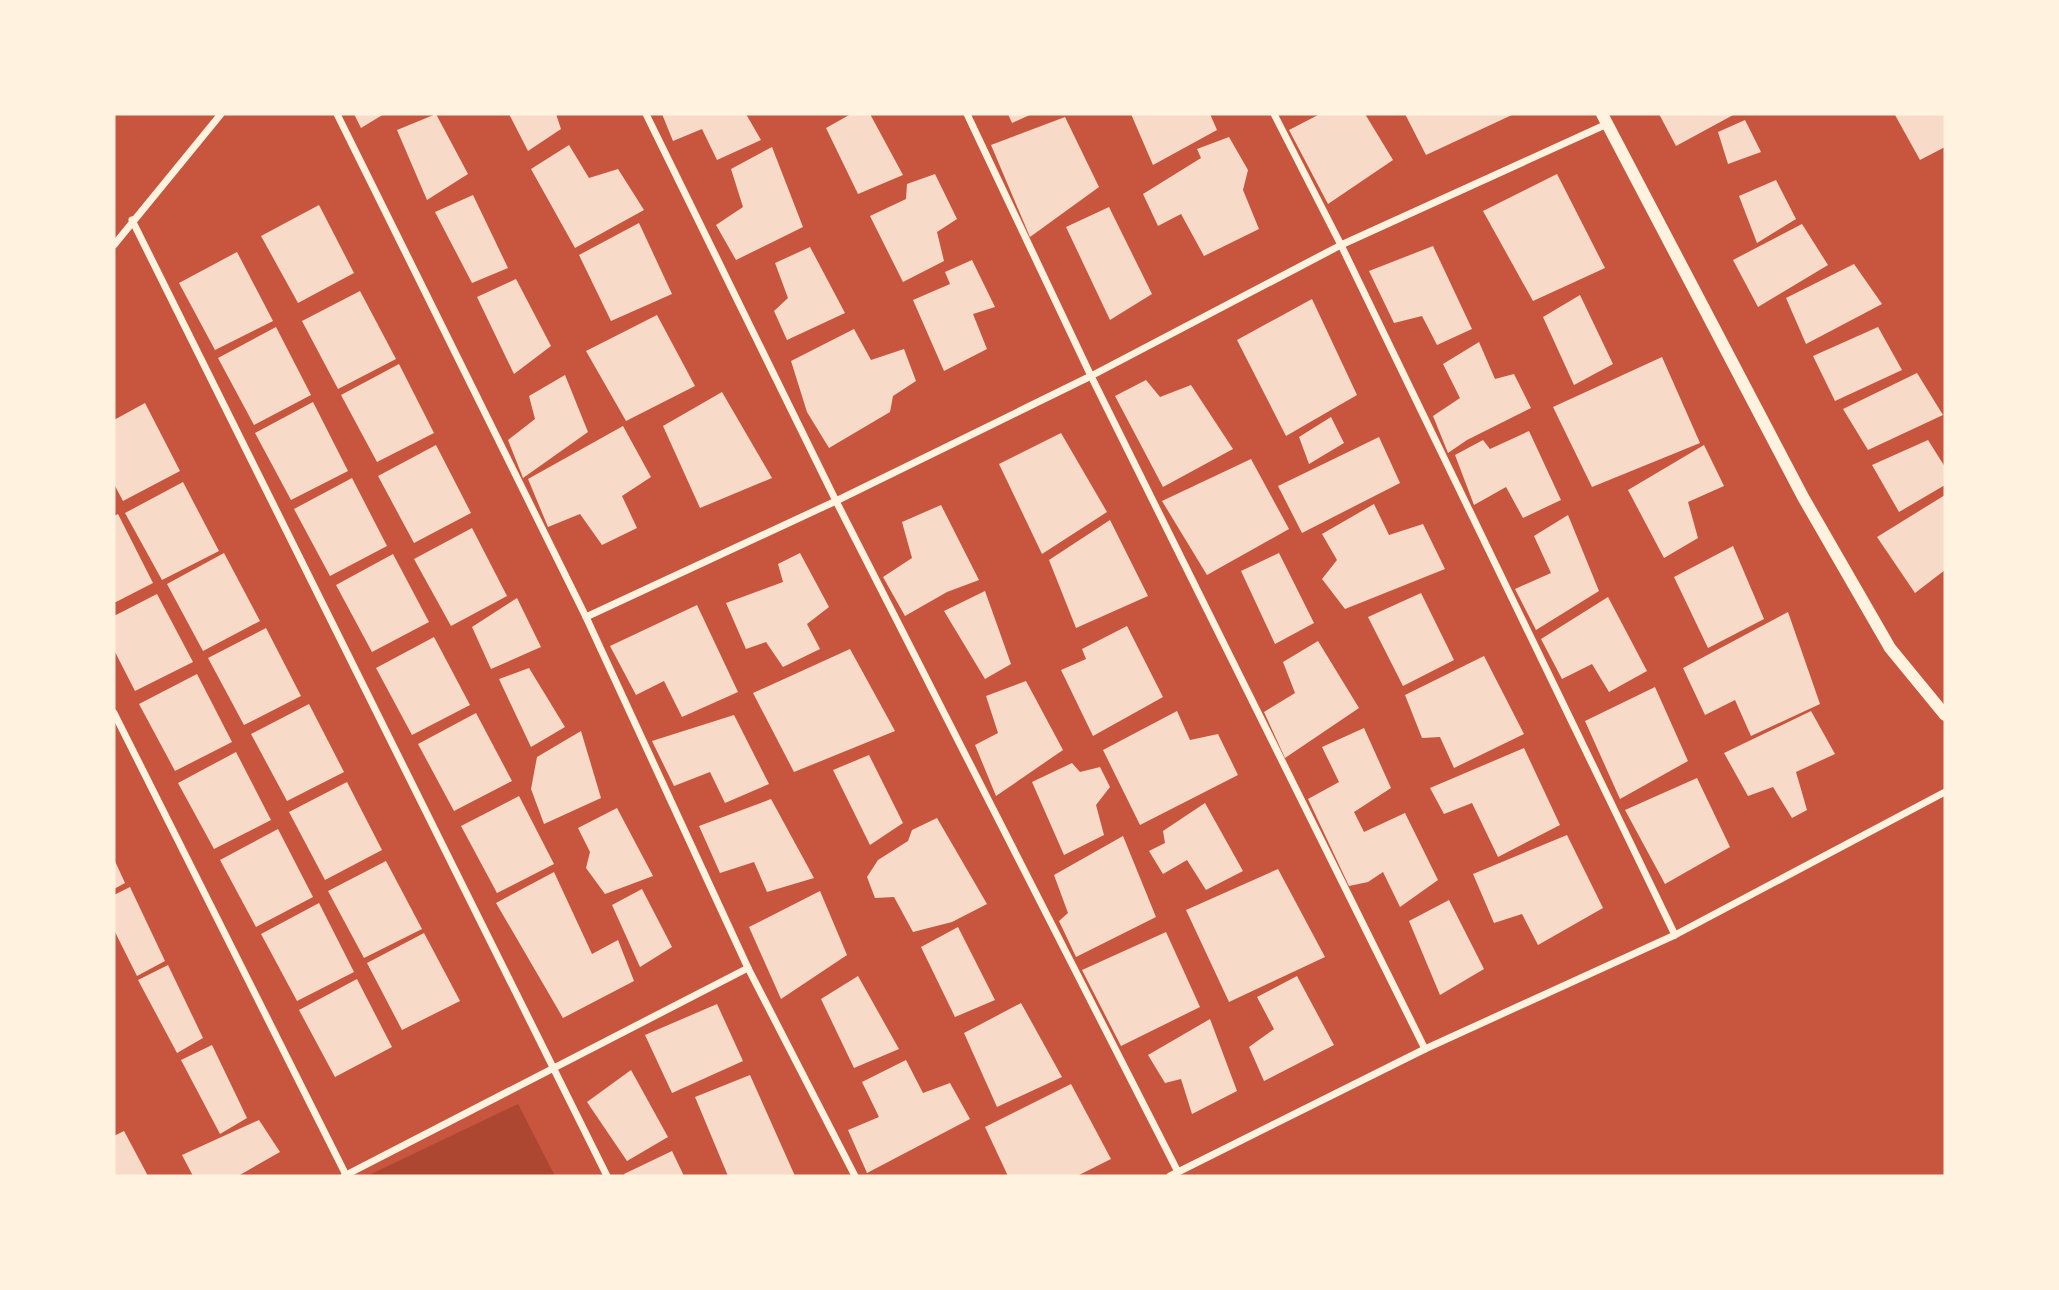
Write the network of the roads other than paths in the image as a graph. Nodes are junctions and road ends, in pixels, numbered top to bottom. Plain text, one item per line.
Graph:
1 (221, 114) edge
2 (337, 114) edge
3 (646, 114) edge
4 (967, 114) edge
5 (1275, 114) edge
6 (1605, 119) edge
7 (132, 220) junction
8 (114, 245) edge
9 (1341, 245) junction
10 (1091, 376) junction
11 (836, 501) junction
12 (586, 617) junction
13 (114, 713) edge
14 (1945, 715) edge
15 (1945, 792) edge
16 (1675, 935) junction
17 (748, 968) junction
18 (1425, 1049) junction
19 (554, 1069) junction
20 (1174, 1174) edge
21 (344, 1176) edge
22 (607, 1176) edge
23 (855, 1176) edge

1 - 7 street
2 - 12 street
3 - 11 street
4 - 10 street
5 - 9 street
6 - 9 street
6 - 14 street
7 - 8 street
7 - 19 street
9 - 10 street
9 - 16 street
10 - 11 street
10 - 18 street
11 - 12 street
11 - 20 street
12 - 17 street
13 - 21 street
15 - 16 street
16 - 18 street
17 - 19 street
17 - 23 street
18 - 20 street
19 - 21 street
19 - 22 street

